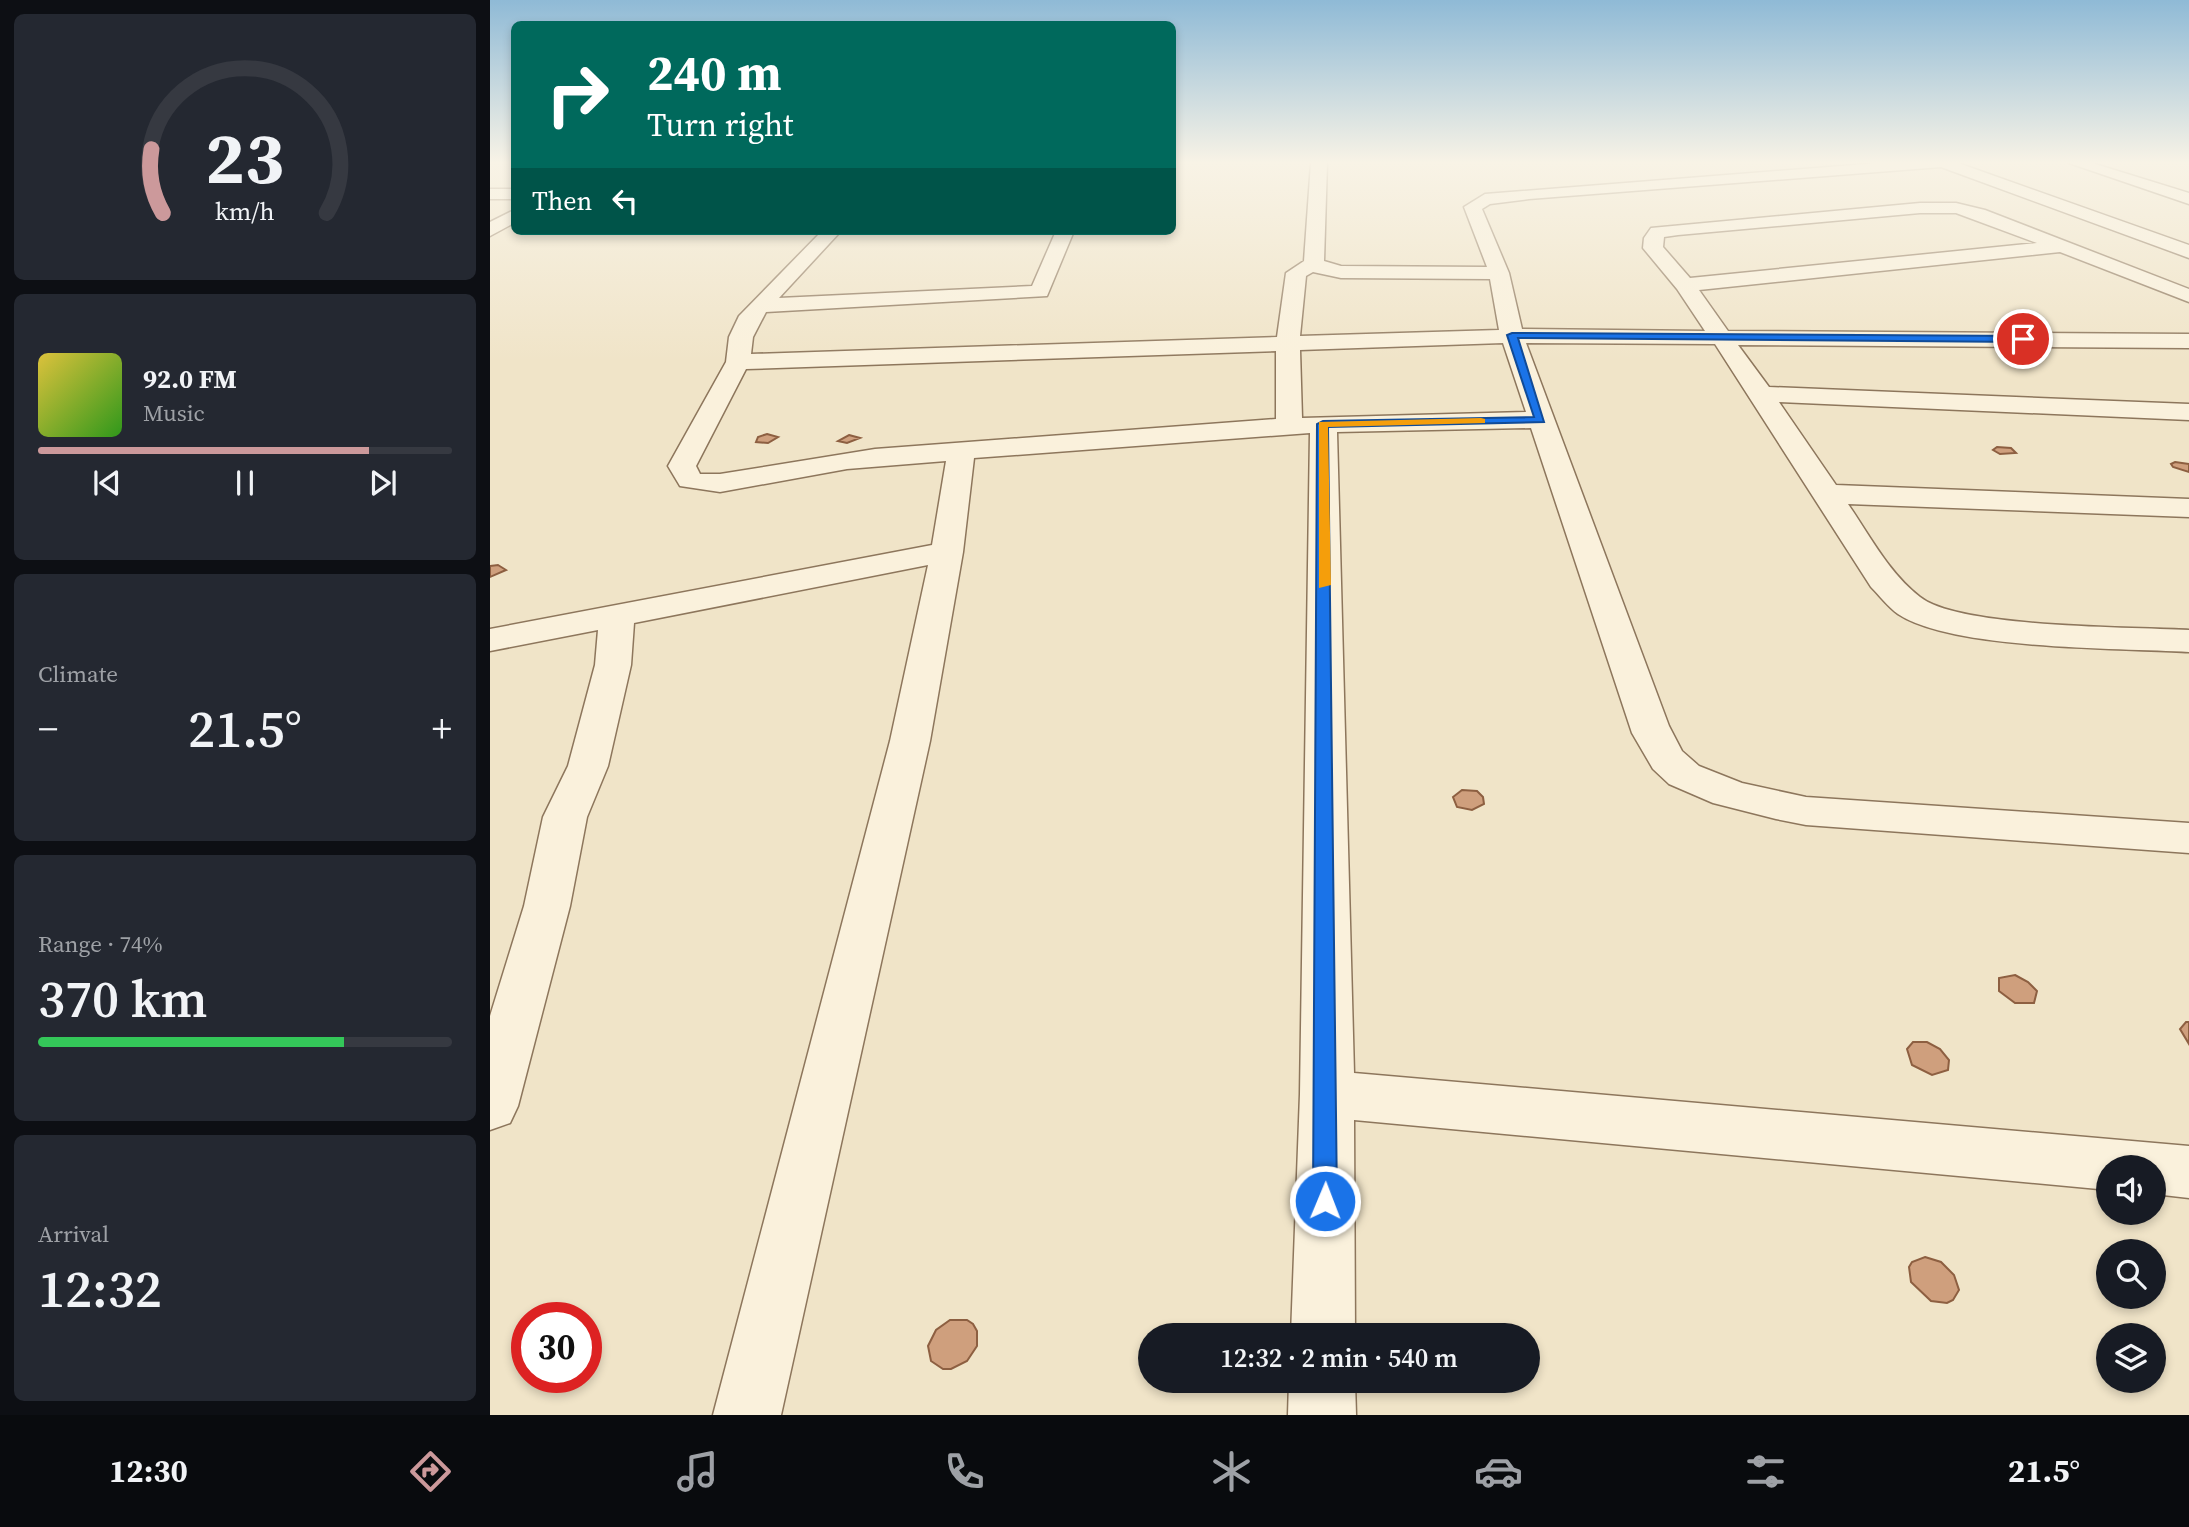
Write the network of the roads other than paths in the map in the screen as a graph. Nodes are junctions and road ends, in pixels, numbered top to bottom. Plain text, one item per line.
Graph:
1 (1316, 229) edge
2 (1481, 229) edge
3 (1678, 229) edge
4 (2020, 229) edge
5 (2126, 229) edge
6 (828, 235) edge
7 (1063, 235) edge
8 (2064, 246) junction
9 (2189, 252) edge
10 (1314, 263) junction
11 (1499, 274) junction
12 (1685, 285) junction
13 (2189, 296) edge
14 (758, 306) junction
15 (1512, 335) junction
16 (1720, 335) junction
17 (2189, 341) edge
18 (1290, 342) junction
19 (738, 362) junction
20 (1761, 394) junction
21 (2189, 412) edge
22 (1541, 420) junction
23 (1306, 425) junction
24 (961, 451) junction
25 (1826, 494) junction
26 (2189, 508) edge
27 (947, 552) junction
28 (617, 617) junction
29 (490, 639) edge
30 (2189, 641) edge
31 (2189, 838) edge
32 (1327, 1094) junction
33 (490, 1106) edge
34 (2096, 1163) edge
35 (2166, 1169) edge
36 (2189, 1171) edge
37 (1323, 1323) edge
38 (1322, 1393) edge
39 (747, 1415) edge
40 (1322, 1415) edge

1 - 10 street
2 - 11 street
3 - 12 street
4 - 8 street
5 - 9 street
6 - 14 street
7 - 14 street
8 - 12 street
8 - 13 street
10 - 11 street
10 - 18 street
11 - 15 street
12 - 16 street
14 - 19 street
15 - 16 street
15 - 18 street
15 - 22 street
16 - 17 street
16 - 20 street
18 - 19 street
18 - 23 street
19 - 24 street
20 - 21 street
20 - 25 street
22 - 23 street
22 - 31 street
23 - 24 street
23 - 32 street
24 - 27 street
25 - 26 street
25 - 30 street
27 - 28 street
27 - 39 street
28 - 29 street
28 - 33 street
32 - 34 street
32 - 37 street
35 - 36 street
38 - 40 street

